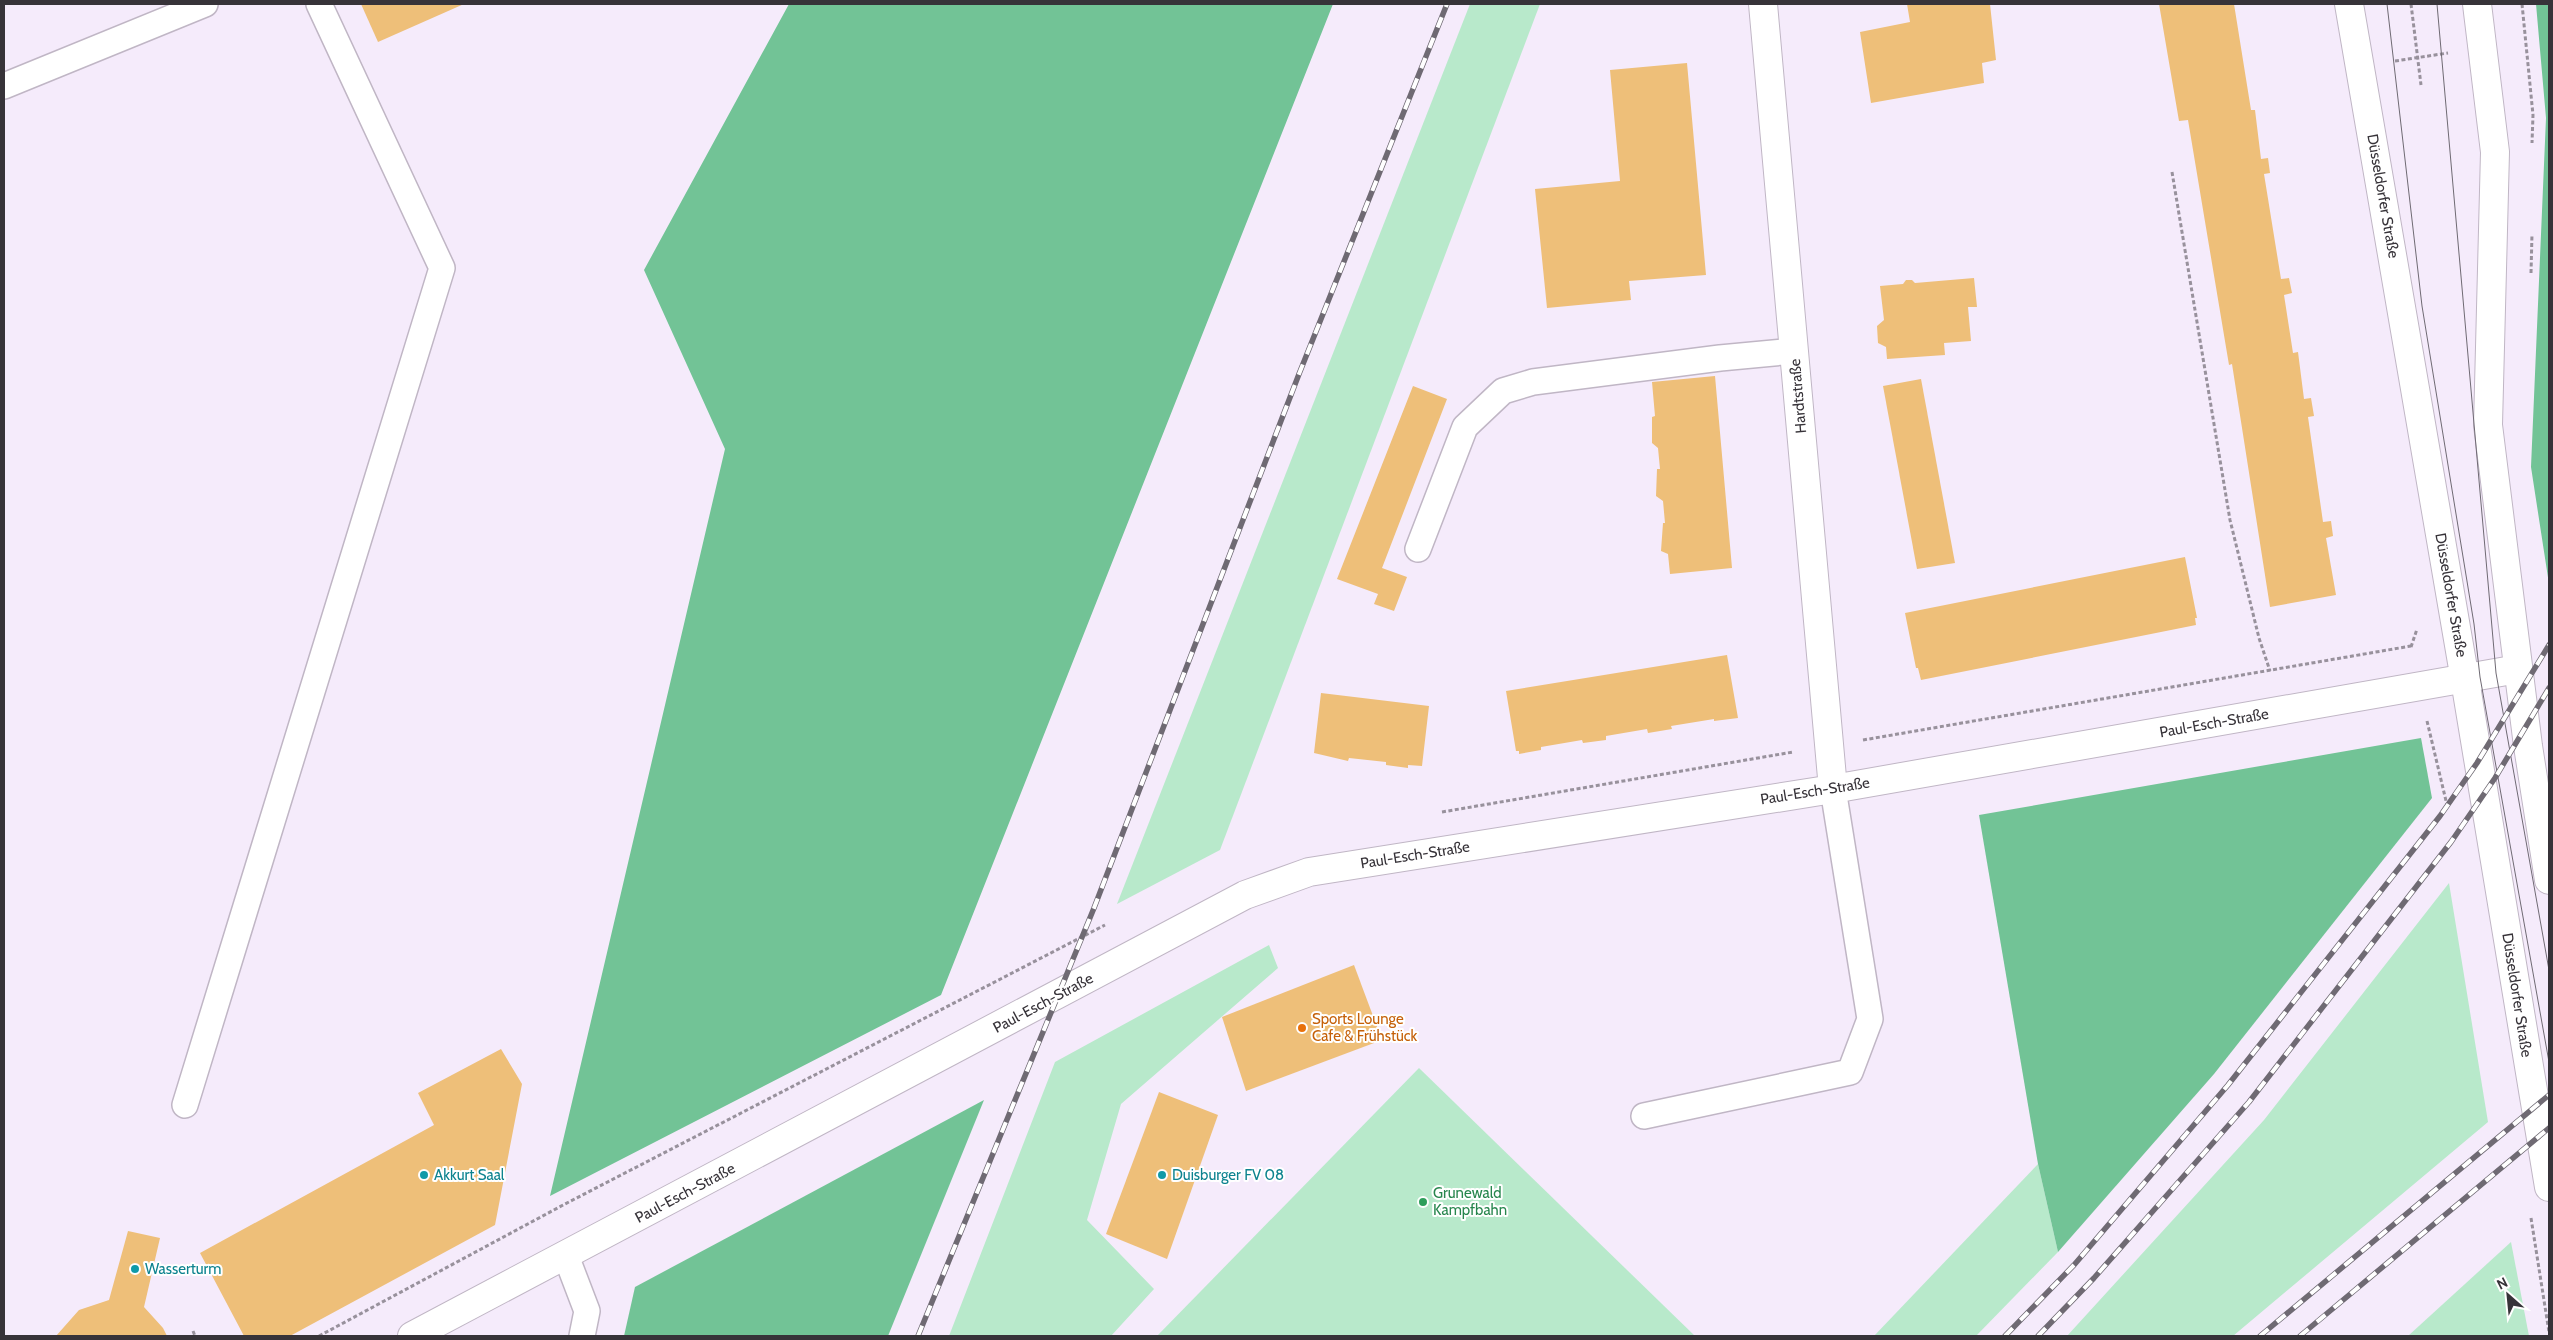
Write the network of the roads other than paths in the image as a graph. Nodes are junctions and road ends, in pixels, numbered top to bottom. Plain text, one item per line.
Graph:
1 (205, 4) edge
2 (320, 4) edge
3 (1763, 4) edge
4 (2349, 4) edge
5 (2477, 4) edge
6 (4, 86) edge
7 (1794, 352) junction
8 (1418, 549) dead end
9 (2518, 669) junction
10 (2465, 680) junction
11 (1833, 789) junction
12 (2549, 880) edge
13 (184, 1105) dead end
14 (1644, 1116) dead end
15 (2549, 1187) edge
16 (566, 1256) junction
17 (412, 1336) edge
18 (582, 1336) edge

1 - 6 lane
2 - 13 lane
3 - 7 street, Hardtstraße
4 - 10 street, Düsseldorfer Straße
5 - 9 street
7 - 8 lane
7 - 11 street, Hardtstraße
9 - 10 street, Paul-Esch-Straße
9 - 12 street
10 - 11 street, Paul-Esch-Straße
10 - 15 street, Düsseldorfer Straße
11 - 14 lane
11 - 16 street, Paul-Esch-Straße
16 - 17 street, Paul-Esch-Straße
16 - 18 lane

